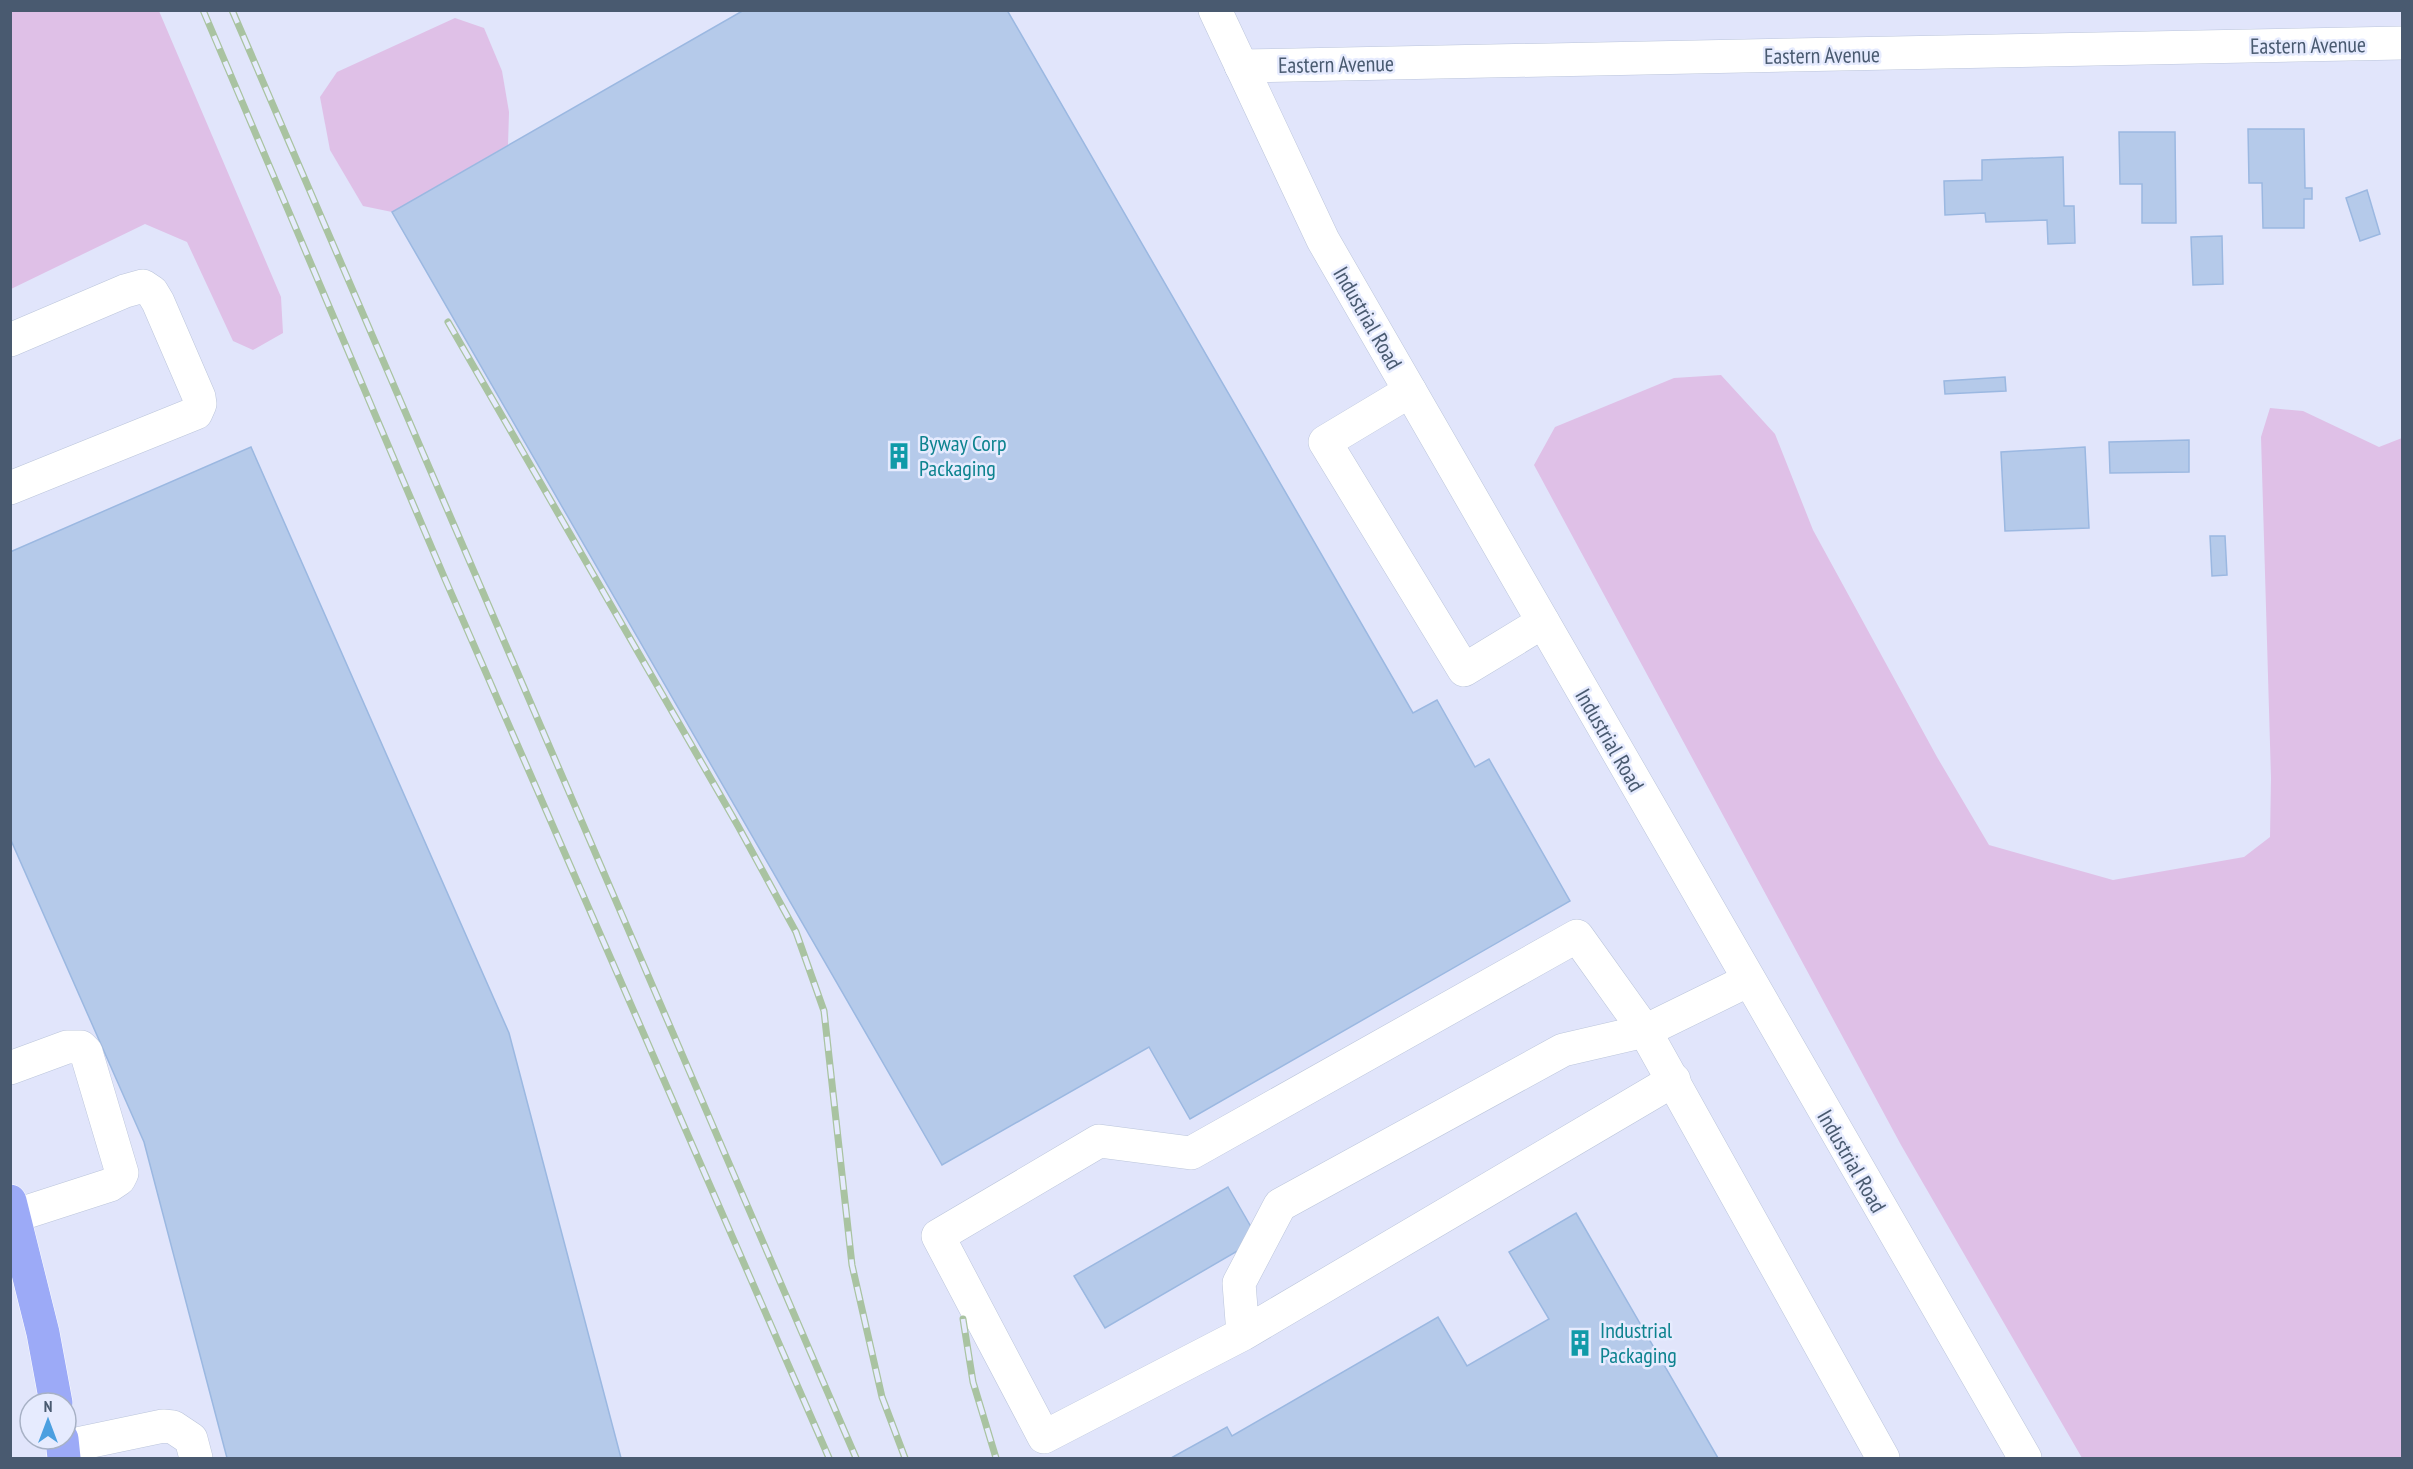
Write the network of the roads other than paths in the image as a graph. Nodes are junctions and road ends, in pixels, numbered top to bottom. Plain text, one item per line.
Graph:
1 (1215, 10) edge
2 (2403, 43) edge
3 (1242, 66) junction
4 (10, 340) edge
5 (1410, 391) junction
6 (10, 488) edge
7 (1543, 622) junction
8 (1749, 980) junction
9 (1645, 1031) junction
10 (10, 1068) edge
11 (1674, 1080) junction
12 (12, 1208) edge
13 (1243, 1334) junction
14 (54, 1391) edge
15 (78, 1445) edge
16 (196, 1458) edge
17 (1883, 1458) edge
18 (2025, 1458) edge

1 - 3 street, Industrial Road
2 - 3 street, Eastern Avenue
3 - 5 street, Industrial Road
4 - 6 street
5 - 7 street, Industrial Road
5 - 7 street
7 - 8 street, Industrial Road
8 - 9 street
8 - 18 street, Industrial Road
9 - 11 street
9 - 13 street
9 - 13 street
10 - 12 street
11 - 13 street
11 - 17 street
12 - 14 main road
15 - 16 street

